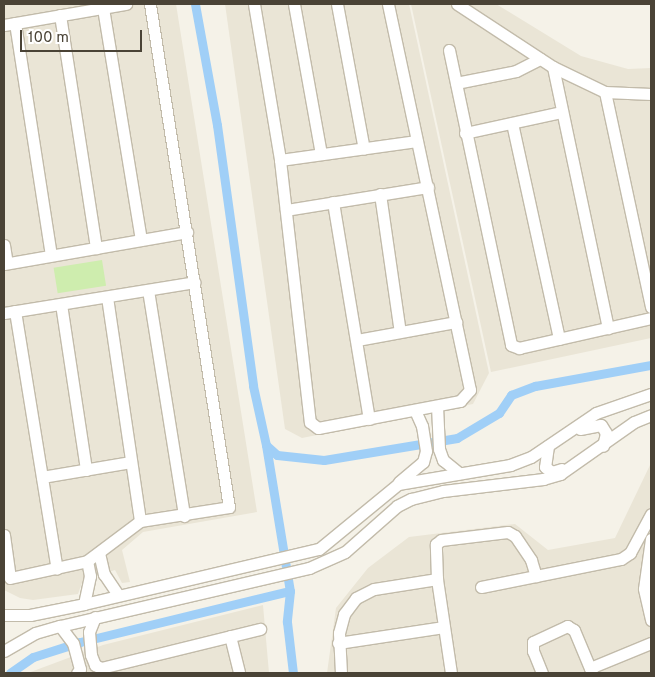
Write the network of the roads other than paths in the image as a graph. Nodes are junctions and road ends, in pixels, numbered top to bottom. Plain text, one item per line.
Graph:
1 (126, 4) edge
2 (150, 4) edge
3 (254, 4) edge
4 (294, 4) edge
5 (337, 4) edge
6 (388, 4) edge
7 (457, 4) edge
8 (103, 8) junction
9 (60, 15) junction
10 (9, 24) edge
11 (450, 50) dead end
12 (540, 60) junction
13 (553, 67) junction
14 (456, 83) junction
15 (605, 92) junction
16 (651, 94) edge
17 (561, 112) junction
18 (512, 123) junction
19 (465, 133) junction
20 (417, 141) junction
21 (364, 149) junction
22 (321, 154) junction
23 (280, 160) junction
24 (428, 187) junction
25 (380, 194) junction
26 (333, 202) junction
27 (286, 210) junction
28 (187, 232) junction
29 (140, 240) junction
30 (4, 245) edge
31 (96, 248) junction
32 (51, 256) junction
33 (5, 263) edge
34 (195, 282) junction
35 (148, 290) junction
36 (107, 296) junction
37 (61, 304) junction
38 (651, 307) edge
39 (9, 312) edge
40 (651, 318) edge
41 (456, 322) junction
42 (608, 328) junction
43 (400, 332) junction
44 (559, 339) junction
45 (357, 340) junction
46 (651, 394) edge
47 (437, 406) junction
48 (415, 410) junction
49 (651, 415) edge
50 (369, 419) junction
51 (560, 437) junction
52 (548, 446) junction
53 (603, 446) junction
54 (583, 460) junction
55 (131, 462) junction
56 (86, 470) junction
57 (459, 473) junction
58 (42, 477) junction
59 (398, 484) junction
60 (651, 514) edge
61 (184, 516) junction
62 (140, 521) junction
63 (4, 535) edge
64 (651, 538) edge
65 (99, 553) junction
66 (86, 561) junction
67 (57, 569) junction
68 (536, 576) junction
69 (437, 579) junction
70 (481, 587) dead end
71 (118, 595) junction
72 (84, 604) junction
73 (4, 615) edge
74 (95, 616) junction
75 (651, 620) edge
76 (60, 626) junction
77 (444, 627) junction
78 (260, 629) dead end
79 (230, 636) junction
80 (338, 643) junction
81 (651, 643) edge
82 (4, 651) edge
83 (113, 670) edge
84 (591, 671) edge
85 (76, 673) edge
86 (239, 673) edge
87 (341, 673) edge
88 (449, 673) edge
89 (542, 673) edge

1 - 8 street
2 - 28 street
3 - 23 street
4 - 22 street
5 - 21 street
6 - 20 street
7 - 12 street
8 - 9 street
8 - 29 street
9 - 10 street
9 - 31 street
10 - 32 street
11 - 14 street
12 - 13 street
12 - 14 street
13 - 15 street
13 - 17 street
14 - 19 street
15 - 16 street
15 - 38 street
17 - 18 street
17 - 42 street
18 - 19 street
18 - 44 street
19 - 44 street
20 - 21 street
20 - 24 street
21 - 22 street
22 - 23 street
23 - 27 street
24 - 25 street
24 - 41 street
25 - 26 street
25 - 43 street
26 - 27 street
26 - 45 street
27 - 50 street
28 - 29 street
28 - 34 street
29 - 31 street
30 - 33 street
31 - 32 street
32 - 33 street
34 - 35 street
34 - 61 street
35 - 36 street
35 - 61 street
36 - 37 street
36 - 55 street
37 - 39 street
37 - 56 street
39 - 58 street
40 - 42 street
41 - 43 street
41 - 47 street
42 - 44 street
43 - 45 street
45 - 50 street
46 - 51 street
47 - 48 street
47 - 57 street
48 - 50 street
48 - 59 street
49 - 53 street
51 - 52 street
51 - 53 street
52 - 54 street
52 - 57 street
53 - 54 street
54 - 74 street
55 - 56 street
55 - 62 street
56 - 58 street
57 - 59 street
58 - 67 street
59 - 71 street
60 - 68 street
61 - 62 street
62 - 65 street
63 - 67 street
64 - 75 street
65 - 66 street
65 - 71 street
66 - 67 street
66 - 72 street
68 - 69 street
68 - 70 street
69 - 77 street
69 - 80 street
71 - 72 street
72 - 73 street
74 - 76 street
74 - 83 street
76 - 82 street
76 - 85 street
77 - 80 street
77 - 88 street
78 - 79 street
79 - 83 street
79 - 86 street
80 - 87 street
81 - 84 street
84 - 89 street

